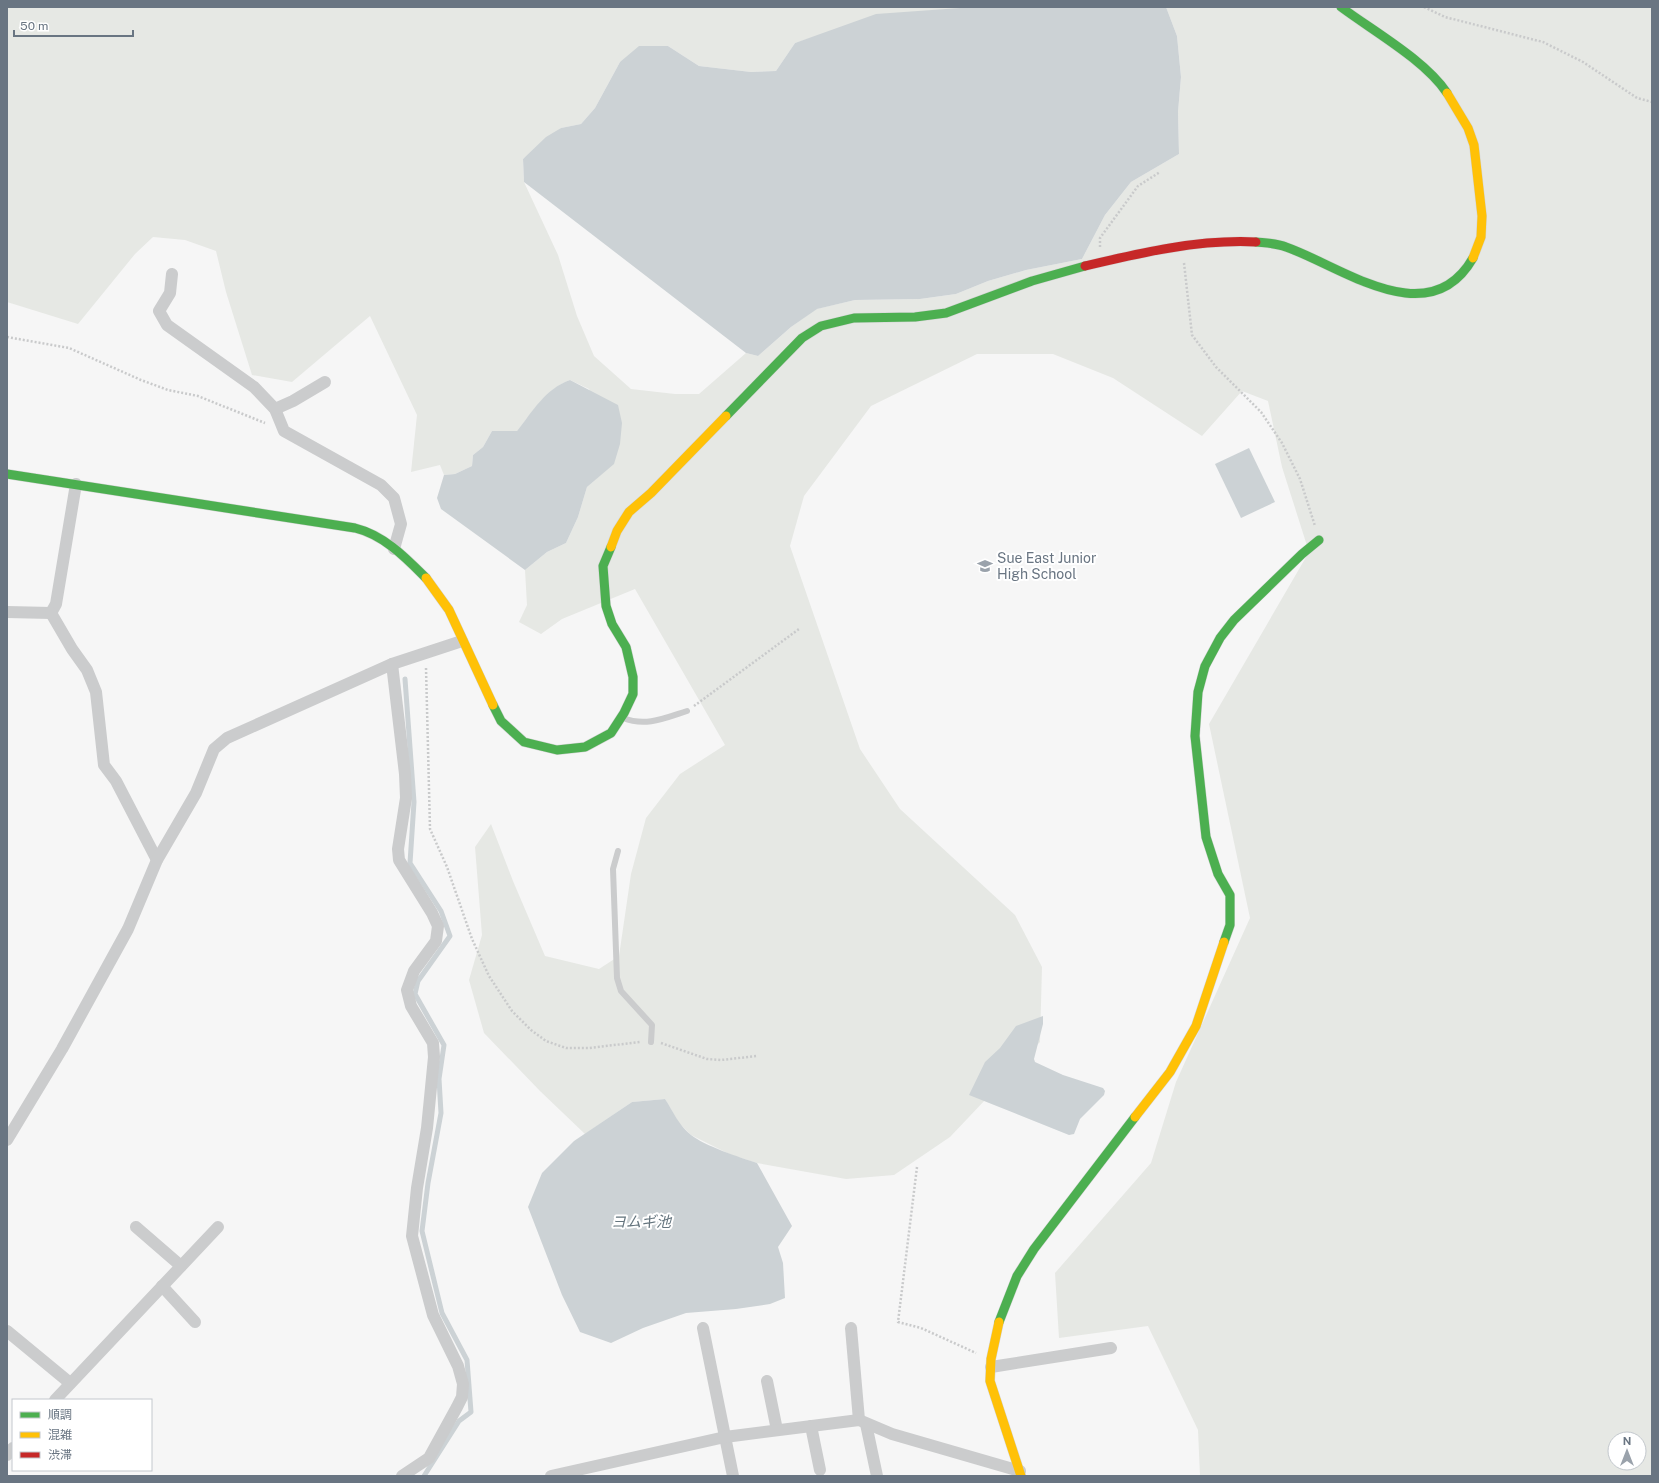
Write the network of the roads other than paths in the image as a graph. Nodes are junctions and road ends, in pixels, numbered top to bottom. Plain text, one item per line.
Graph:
1 (1341, 7) edge
2 (172, 274) dead end
3 (325, 382) dead end
4 (275, 409) junction
5 (7, 474) edge
6 (76, 484) junction
7 (1319, 540) road end
8 (394, 549) junction
9 (7, 612) edge
10 (51, 613) junction
11 (462, 641) junction
12 (392, 664) junction
13 (687, 712) road end
14 (621, 717) junction
15 (618, 852) dead end
16 (157, 860) junction
17 (651, 1042) road end
18 (7, 1140) edge
19 (136, 1227) dead end
20 (218, 1227) dead end
21 (181, 1266) junction
22 (162, 1286) junction
23 (195, 1322) dead end
24 (703, 1328) dead end
25 (851, 1328) dead end
26 (7, 1331) edge
27 (1110, 1348) dead end
28 (991, 1363) junction
29 (767, 1381) dead end
30 (70, 1383) junction
31 (56, 1399) edge
32 (862, 1422) junction
33 (811, 1426) junction
34 (777, 1430) junction
35 (725, 1437) junction
36 (820, 1470) dead end
37 (1020, 1473) edge
38 (402, 1476) edge
39 (551, 1476) edge
40 (733, 1476) edge
41 (877, 1476) edge

1 - 14 street
2 - 4 street
3 - 4 street
4 - 8 street
5 - 6 street
6 - 8 street
6 - 10 street
7 - 28 street
8 - 11 street
9 - 10 street
10 - 16 street
11 - 12 street
11 - 14 street
12 - 16 street
12 - 38 street
13 - 14 lane
15 - 17 lane
16 - 18 street
19 - 21 street
20 - 21 street
21 - 22 street
22 - 23 street
22 - 30 street
24 - 35 street
25 - 32 street
26 - 30 street
27 - 28 street
28 - 37 street
29 - 34 street
30 - 31 street
32 - 33 street
32 - 37 street
32 - 41 street
33 - 34 street
33 - 36 street
34 - 35 street
35 - 39 street
35 - 40 street

